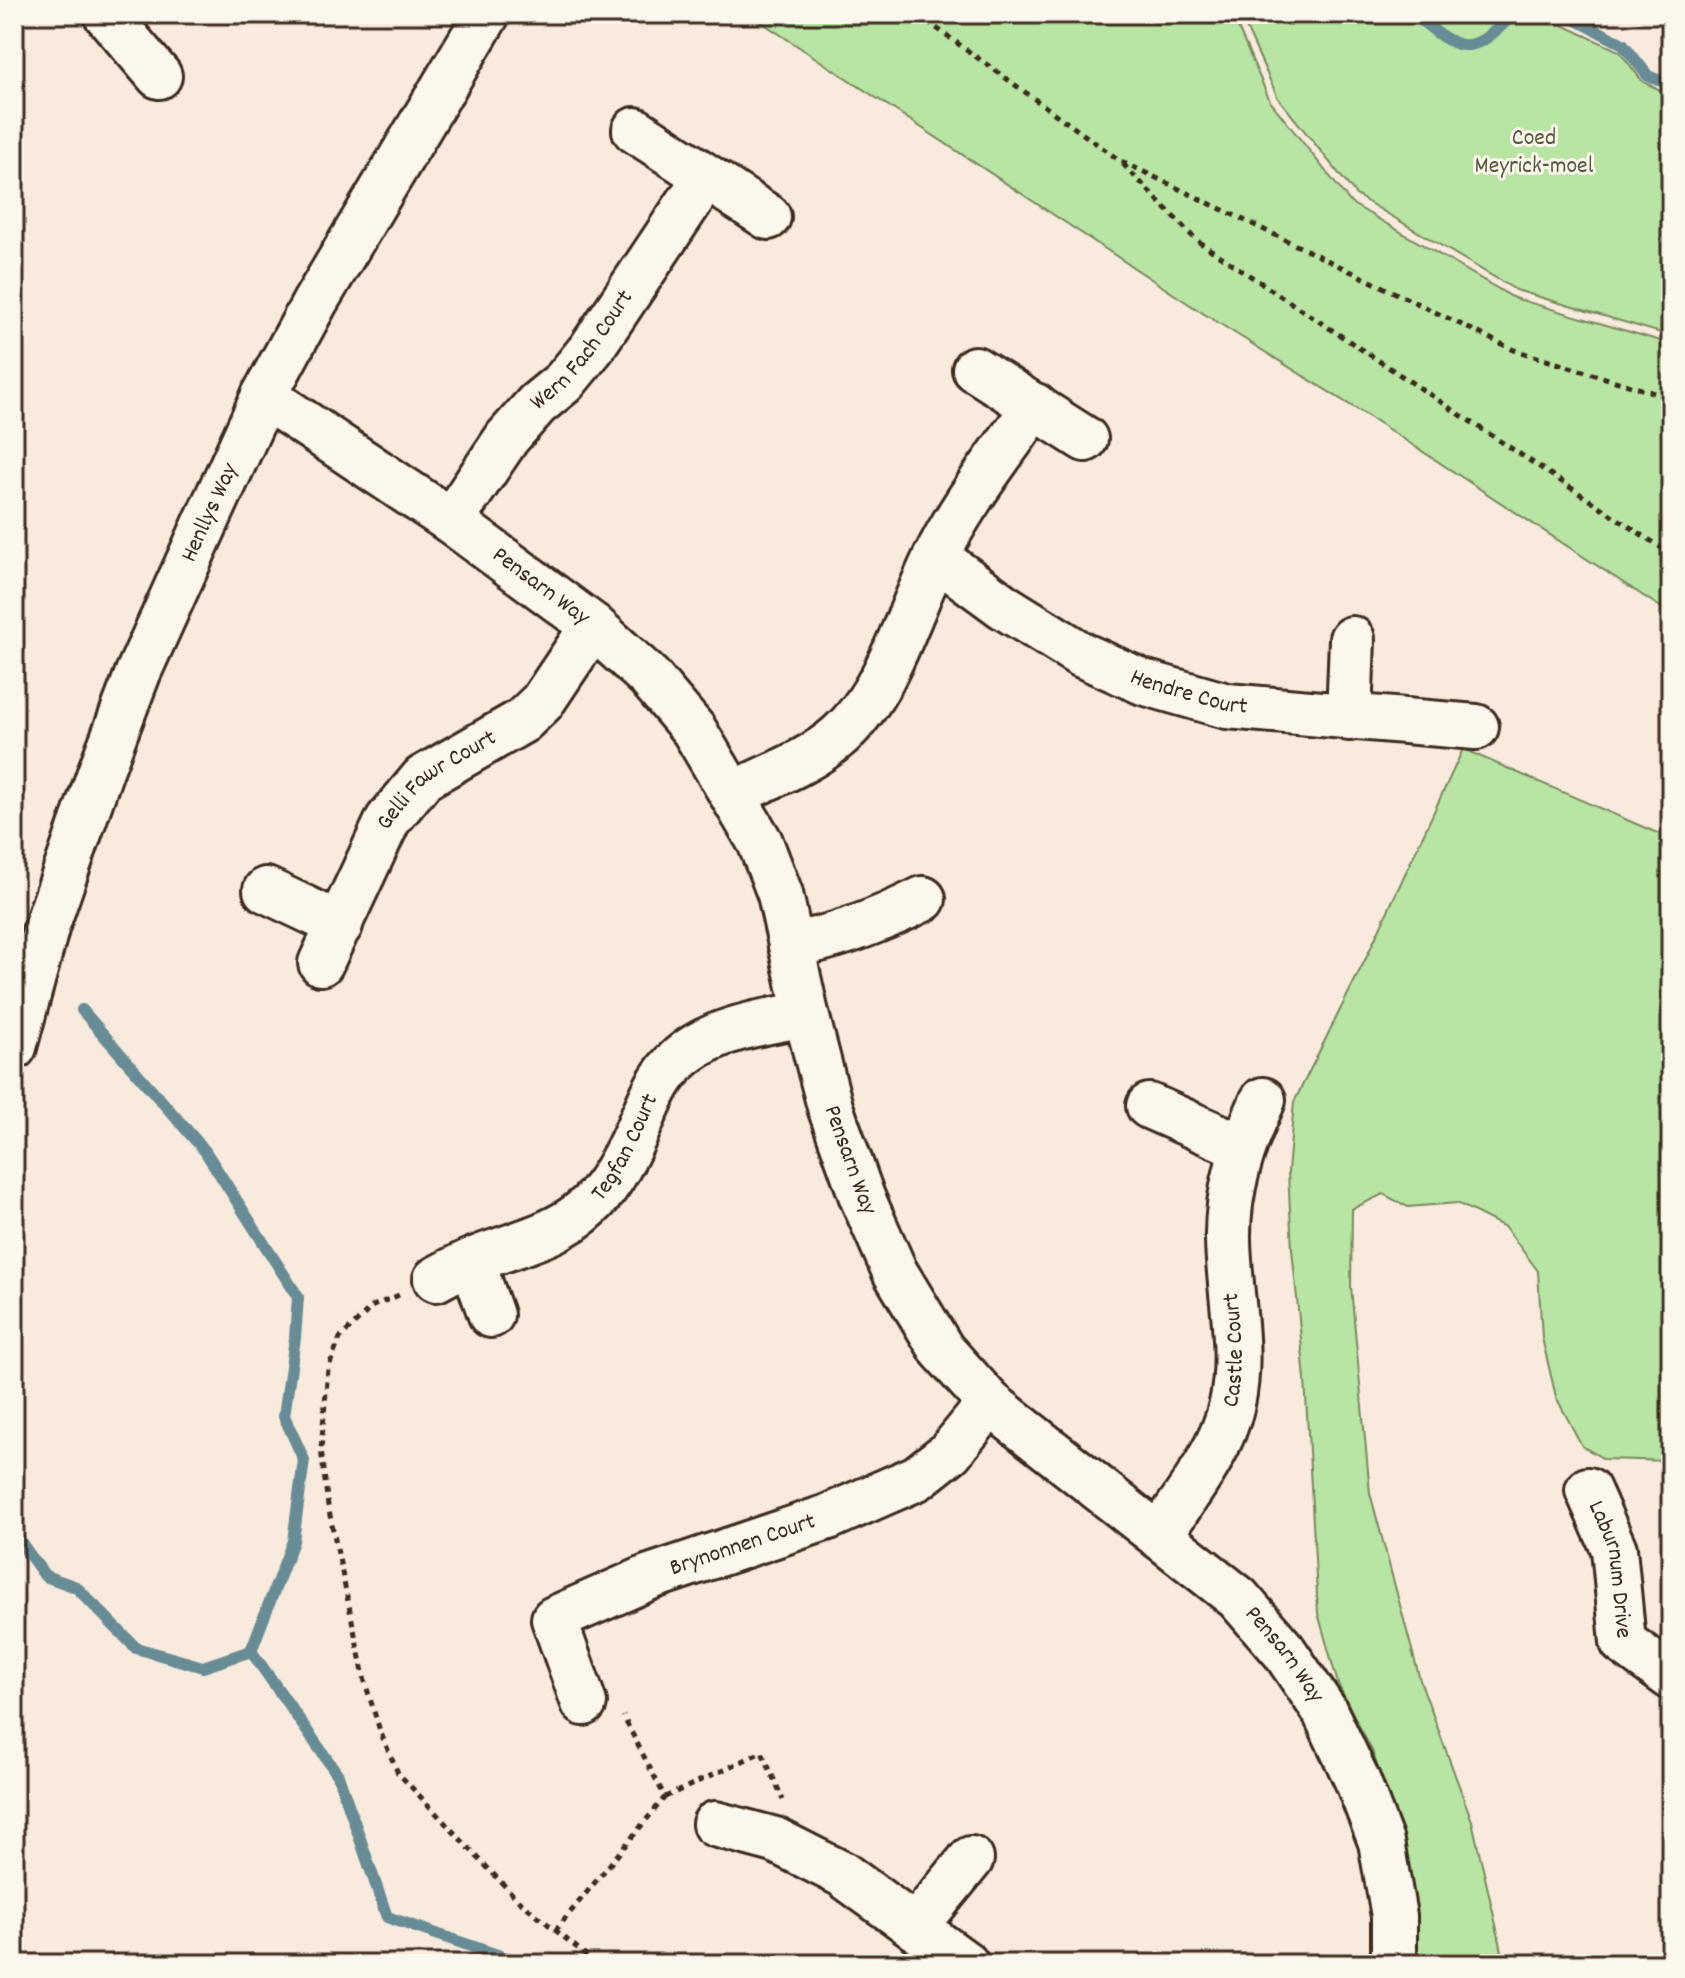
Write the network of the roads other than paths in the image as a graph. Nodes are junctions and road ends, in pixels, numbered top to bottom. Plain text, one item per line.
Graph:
1 (106, 14) edge
2 (487, 14) edge
3 (159, 76) dead end
4 (635, 130) dead end
5 (706, 177) junction
6 (768, 217) dead end
7 (975, 369) dead end
8 (264, 396) junction
9 (1035, 406) junction
10 (1085, 439) dead end
11 (451, 521) junction
12 (936, 557) junction
13 (593, 626) junction
14 (1352, 639) dead end
15 (1349, 718) junction
16 (1476, 727) dead end
17 (734, 793) junction
18 (266, 890) dead end
19 (923, 899) dead end
20 (340, 925) junction
21 (791, 945) junction
22 (321, 963) dead end
23 (21, 998) edge
24 (806, 1014) junction
25 (14, 1047) edge
26 (1263, 1100) dead end
27 (1149, 1106) dead end
28 (1242, 1147) junction
29 (491, 1315) dead end
30 (990, 1403) junction
31 (1588, 1490) dead end
32 (1159, 1536) junction
33 (1671, 1677) edge
34 (584, 1703) road end
35 (715, 1824) dead end
36 (971, 1859) dead end
37 (915, 1927) junction
38 (966, 1964) edge
39 (1394, 1964) edge

1 - 3 street
2 - 8 street, Henllys Way
4 - 5 street
5 - 6 street
5 - 11 street, Wern Fach Court
7 - 9 street
8 - 11 street, Pensarn Way
8 - 23 street, Henllys Way
9 - 10 street
9 - 12 street
11 - 13 street, Pensarn Way
12 - 15 street, Hendre Court
12 - 17 street
13 - 17 street, Pensarn Way
13 - 20 street, Gelli Fawr Court
14 - 15 street
15 - 16 street, Hendre Court
17 - 21 street, Pensarn Way
18 - 20 street
19 - 21 street
20 - 22 street, Gelli Fawr Court
21 - 24 street, Pensarn Way
23 - 25 street, Henllys Way
24 - 29 street, Tegfan Court
24 - 30 street, Pensarn Way
26 - 28 street, Castle Court
27 - 28 street
28 - 32 street, Castle Court
30 - 32 street, Pensarn Way
30 - 34 street, Brynonnen Court
31 - 33 street, Laburnum Drive
32 - 39 street, Pensarn Way
35 - 37 street
36 - 37 street
37 - 38 street

